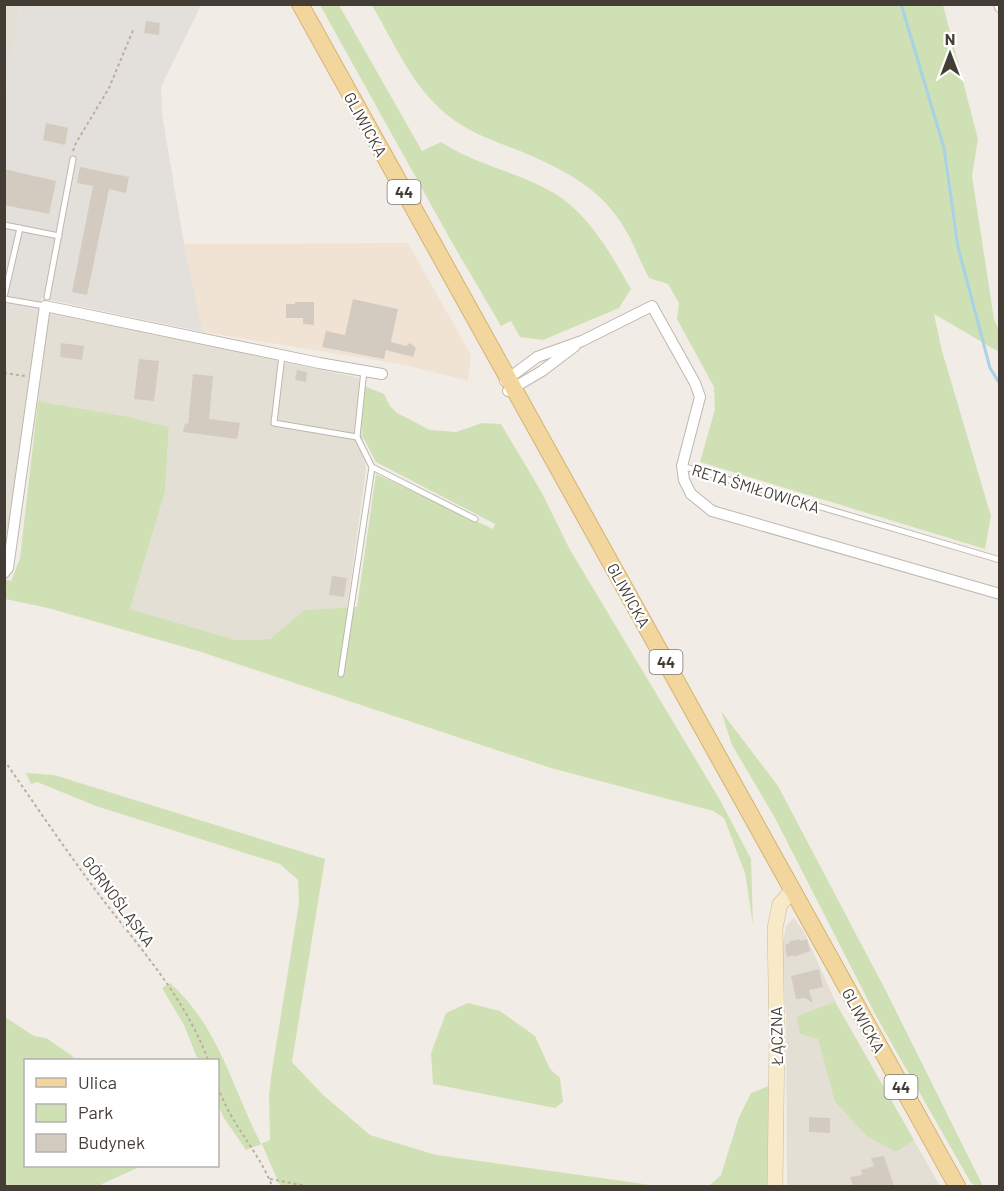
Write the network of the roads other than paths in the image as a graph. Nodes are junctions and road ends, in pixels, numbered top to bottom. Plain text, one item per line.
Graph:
1 (300, 4) edge
2 (73, 159) road end
3 (4, 225) edge
4 (20, 228) junction
5 (59, 236) junction
6 (4, 298) edge
7 (46, 301) junction
8 (282, 355) junction
9 (364, 370) junction
10 (382, 374) dead end
11 (508, 385) junction
12 (357, 437) junction
13 (372, 466) junction
14 (682, 466) junction
15 (475, 519) dead end
16 (999, 560) edge
17 (4, 573) edge
18 (999, 594) edge
19 (341, 674) dead end
20 (792, 891) junction
21 (956, 1183) edge
22 (775, 1186) edge

1 - 11 main road, GLIWICKA / 44
2 - 5 lane
3 - 4 lane
4 - 5 lane
4 - 6 lane
5 - 7 lane
6 - 7 lane
7 - 8 street
7 - 17 street
8 - 9 street
8 - 12 lane
9 - 10 street
9 - 12 lane
11 - 14 street
11 - 20 main road, GLIWICKA / 44
12 - 13 lane
13 - 15 lane
13 - 19 lane
14 - 16 lane, RETA ŚMIŁOWICKA
14 - 18 street, RETA ŚMIŁOWICKA
20 - 21 main road, GLIWICKA / 44
20 - 22 street, ŁĄCZNA

